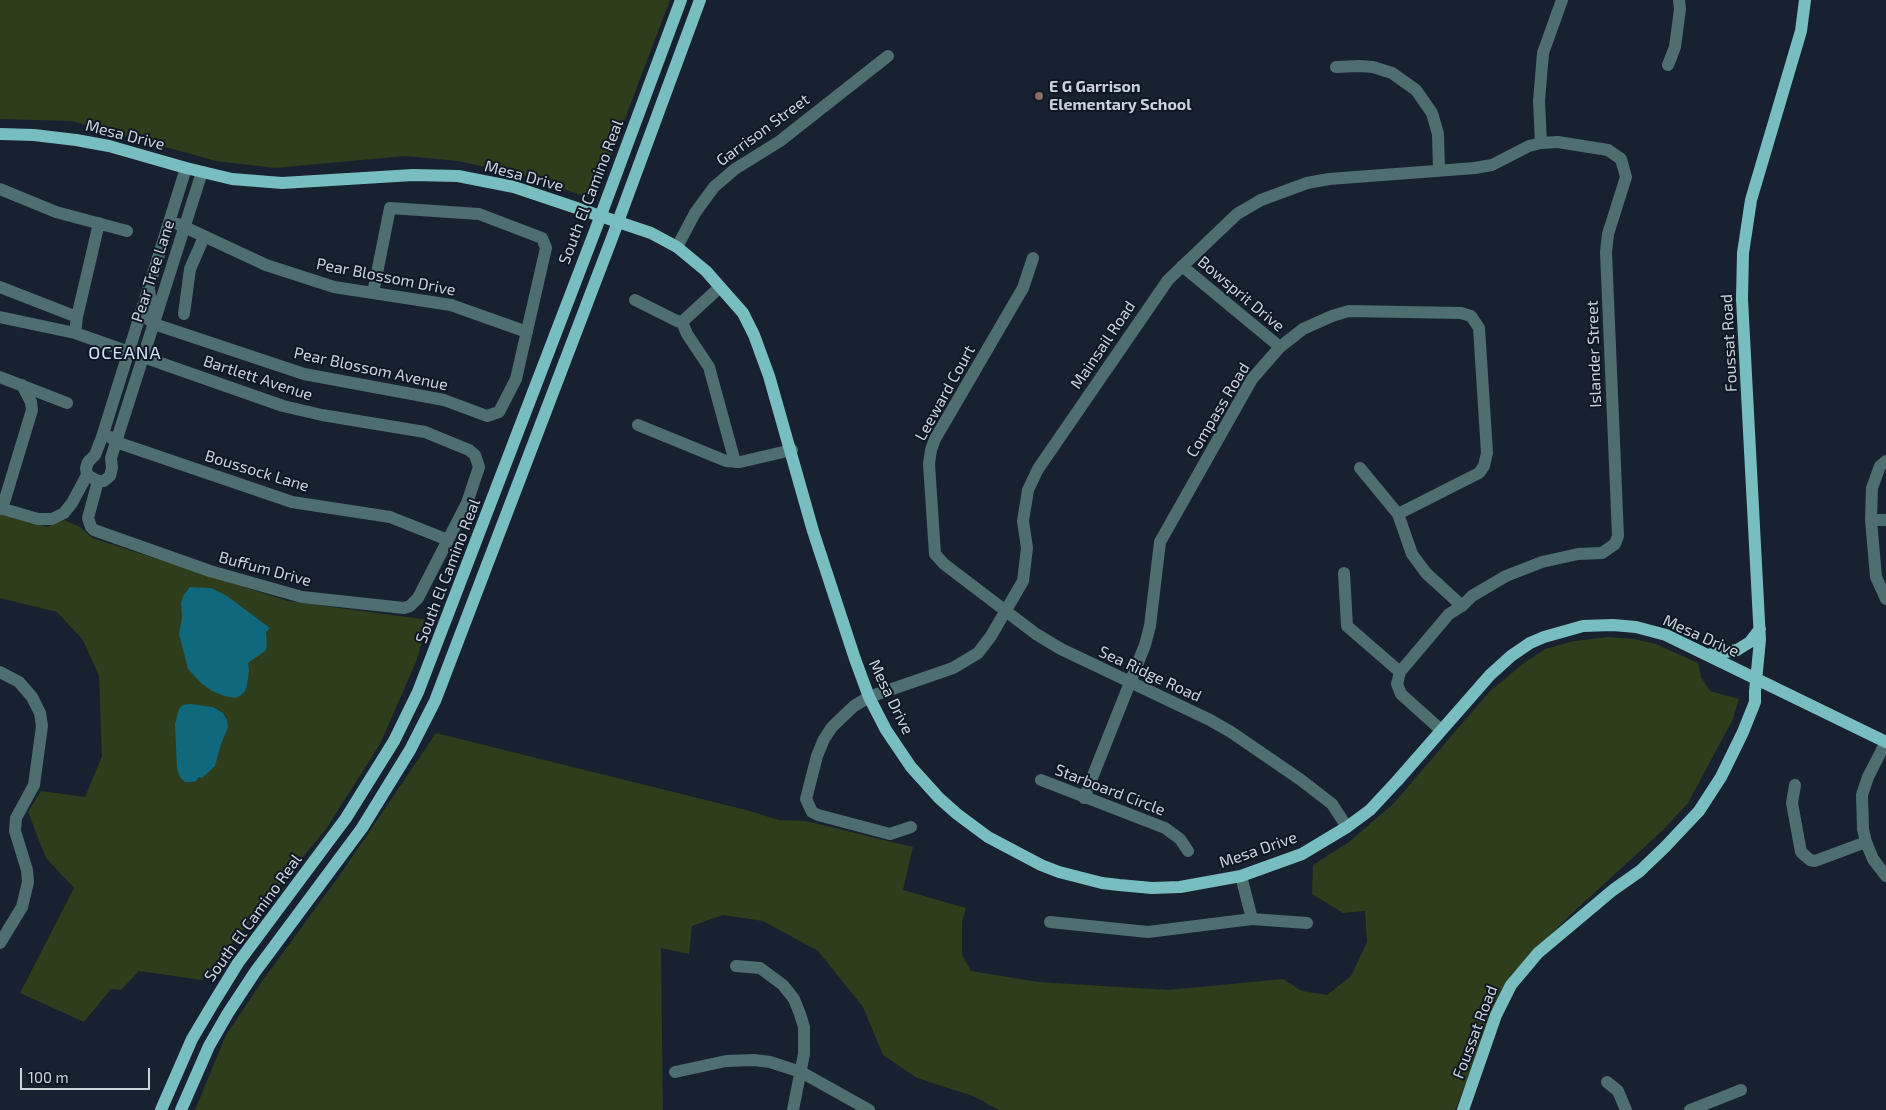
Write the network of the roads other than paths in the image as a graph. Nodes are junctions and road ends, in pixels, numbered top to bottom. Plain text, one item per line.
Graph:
1 (681, 0) edge
2 (700, 0) edge
3 (1562, 0) edge
4 (1679, 0) edge
5 (1805, 0) edge
6 (888, 56) dead end
7 (1668, 65) dead end
8 (1336, 67) dead end
9 (0, 134) edge
10 (1541, 143) junction
11 (1624, 165) joint
12 (186, 168) junction
13 (1439, 170) junction
14 (202, 172) junction
15 (0, 189) edge
16 (178, 196) junction
17 (600, 216) junction
18 (618, 222) junction
19 (99, 223) junction
20 (184, 228) junction
21 (128, 230) dead end
22 (204, 237) junction
23 (677, 247) junction
24 (1033, 258) dead end
25 (1182, 266) junction
26 (0, 287) edge
27 (720, 287) junction
28 (149, 289) junction
29 (373, 293) junction
30 (635, 300) dead end
31 (184, 314) dead end
32 (0, 317) edge
33 (77, 318) junction
34 (682, 322) junction
35 (154, 324) junction
36 (527, 332) junction
37 (75, 333) junction
38 (1280, 347) junction
39 (129, 352) junction
40 (143, 357) junction
41 (0, 377) edge
42 (22, 386) junction
43 (67, 403) dead end
44 (112, 406) junction
45 (638, 425) dead end
46 (116, 442) junction
47 (792, 450) junction
48 (1886, 461) edge
49 (735, 462) junction
50 (1360, 468) dead end
51 (93, 478) junction
52 (1, 508) edge
53 (1398, 514) junction
54 (1871, 520) junction
55 (1886, 520) edge
56 (448, 540) junction
57 (936, 554) joint
58 (1344, 573) dead end
59 (1886, 599) edge
60 (1462, 606) junction
61 (1007, 612) junction
62 (1760, 629) junction
63 (1706, 655) junction
64 (0, 672) edge
65 (1400, 672) junction
66 (1131, 683) junction
67 (1756, 686) junction
68 (870, 697) junction
69 (1441, 730) junction
70 (1886, 742) edge
71 (1040, 780) dead end
72 (1795, 785) dead end
73 (1084, 798) junction
74 (911, 827) dead end
75 (1347, 827) junction
76 (1866, 842) junction
77 (1188, 851) dead end
78 (1241, 876) junction
79 (1886, 876) edge
80 (1252, 919) junction
81 (1050, 922) dead end
82 (1307, 923) dead end
83 (0, 943) edge
84 (736, 966) dead end
85 (675, 1072) dead end
86 (801, 1072) junction
87 (1607, 1082) dead end
88 (1741, 1090) dead end
89 (161, 1110) edge
90 (181, 1110) edge
91 (793, 1110) edge
92 (869, 1110) edge
93 (1463, 1110) edge
94 (1626, 1110) edge
95 (1690, 1110) edge

1 - 17 main road, South El Camino Real
2 - 18 main road, South El Camino Real
3 - 10 street
4 - 7 street
5 - 62 main road, Foussat Road
6 - 23 street, Garrison Street
8 - 13 street
9 - 12 main road, Mesa Drive
10 - 11 street, Mainsail Road
10 - 13 street, Mainsail Road
11 - 60 street, Islander Street
12 - 14 main road, Mesa Drive
12 - 16 street, Pear Tree Lane
13 - 25 street, Mainsail Road
14 - 17 main road, Mesa Drive
14 - 20 street, Pear Tree Lane
15 - 19 street
16 - 20 street
16 - 28 street, Pear Tree Lane
17 - 18 main road, Mesa Drive
17 - 89 main road, South El Camino Real
18 - 23 main road, Mesa Drive
18 - 90 main road, South El Camino Real
19 - 21 street
19 - 33 street
20 - 22 street, Pear Blossom Drive
20 - 35 street, Pear Tree Lane
22 - 29 street, Pear Blossom Drive
22 - 31 street
23 - 27 main road, Mesa Drive
24 - 57 street, Leeward Court
25 - 38 street, Bowsprit Drive
25 - 61 street, Mainsail Road
26 - 33 street
27 - 34 street
27 - 47 main road, Mesa Drive
28 - 35 street
28 - 39 street, Pear Tree Lane
29 - 36 street, Pear Blossom Drive
29 - 36 street, Pear Blossom Avenue
30 - 34 street
32 - 37 street, Bartlett Avenue
33 - 37 street
34 - 49 street
35 - 36 street, Pear Blossom Avenue
35 - 40 street, Pear Tree Lane
37 - 39 street, Bartlett Avenue
38 - 53 street, Compass Road
38 - 66 street, Compass Road
39 - 40 street, Bartlett Avenue
39 - 44 street, Pear Tree Lane
40 - 46 street, Pear Tree Lane
40 - 56 street, Bartlett Avenue
41 - 42 street
42 - 43 street
42 - 52 street
44 - 46 street
44 - 51 street, Pear Tree Lane
45 - 49 street
46 - 51 street, Pear Tree Lane
46 - 56 street, Boussock Lane
47 - 49 street
47 - 68 main road, Mesa Drive
48 - 54 street
50 - 53 street
51 - 52 street
51 - 56 street, Buffum Drive
53 - 60 street
54 - 55 street
54 - 59 street
57 - 61 street, Sea Ridge Road
58 - 65 street
60 - 65 street
61 - 66 street, Sea Ridge Road
61 - 68 street, Mainsail Road
62 - 63 main road
62 - 67 main road, Foussat Road
63 - 67 main road, Mesa Drive
63 - 69 main road, Mesa Drive
64 - 83 street
65 - 69 street
66 - 73 street, Compass Road
66 - 75 street, Sea Ridge Road
67 - 70 main road, Mesa Drive
67 - 93 main road, Foussat Road
68 - 74 street, Mainsail Road
68 - 78 main road, Mesa Drive
69 - 75 main road, Mesa Drive
70 - 76 street
71 - 73 street, Starboard Circle
72 - 76 street
73 - 77 street, Starboard Circle
75 - 78 main road, Mesa Drive
76 - 79 street
78 - 80 street
80 - 81 street
80 - 82 street
84 - 86 street
85 - 86 street
86 - 91 street
86 - 92 street
87 - 94 street
88 - 95 street

